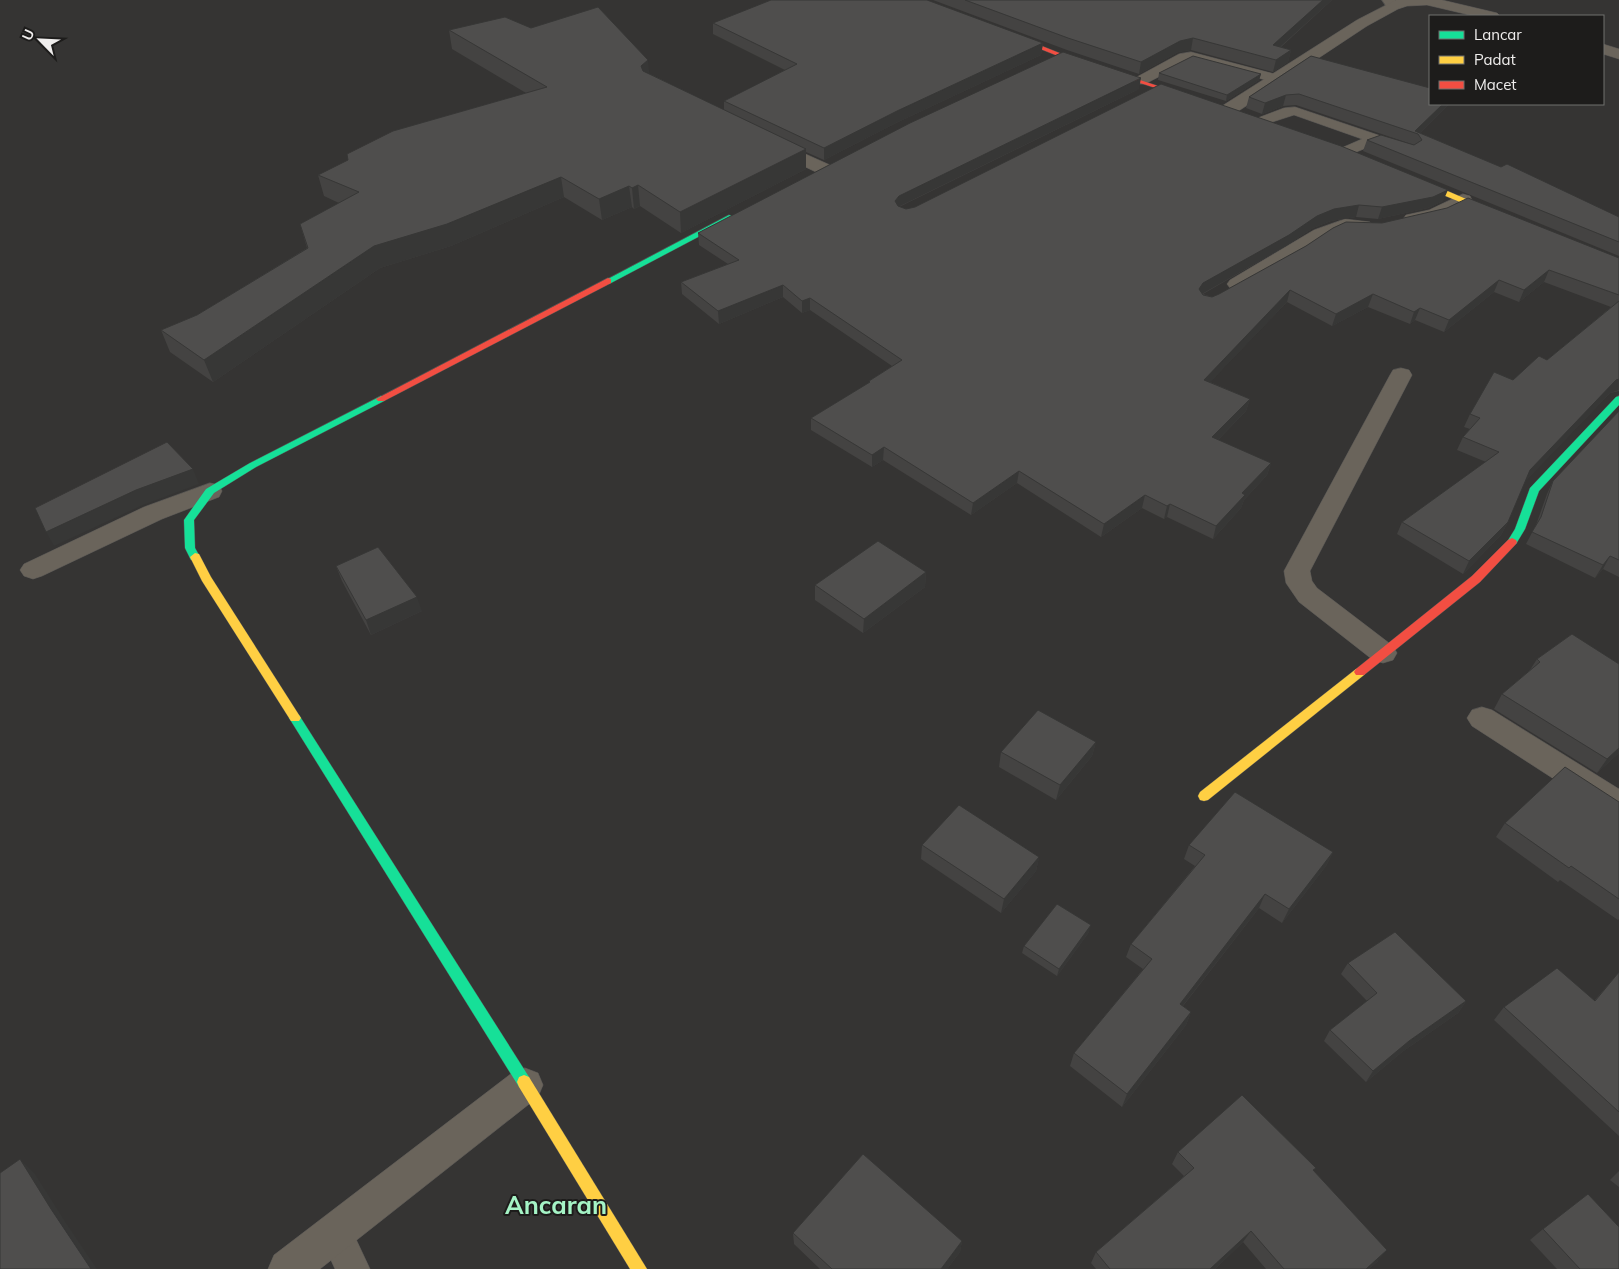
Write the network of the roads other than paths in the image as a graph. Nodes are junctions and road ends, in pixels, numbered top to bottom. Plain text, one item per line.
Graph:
1 (1391, 3) edge
2 (1488, 15) edge
3 (998, 30) edge
4 (1604, 49) edge
5 (1619, 54) edge
6 (1060, 55) junction
7 (1042, 63) edge
8 (1174, 63) junction
9 (1221, 78) edge
10 (1277, 79) junction
11 (1240, 84) edge
12 (1157, 87) joint
13 (1140, 88) junction
14 (1259, 91) junction
15 (1202, 102) edge
16 (1224, 109) joint
17 (1252, 119) junction
18 (1279, 129) edge
19 (755, 136) edge
20 (1376, 139) junction
21 (1393, 144) edge
22 (1339, 151) joint
23 (1362, 160) edge
24 (824, 170) edge
25 (1399, 174) edge
26 (1463, 200) junction
27 (745, 210) edge
28 (1509, 219) edge
29 (1225, 292) edge
30 (1400, 375) dead end
31 (1619, 399) edge
32 (210, 491) junction
33 (33, 570) dead end
34 (1383, 653) junction
35 (1482, 718) dead end
36 (1204, 796) dead end
37 (1619, 805) edge
38 (525, 1085) junction
39 (335, 1232) junction
40 (288, 1269) edge
41 (353, 1269) edge
42 (639, 1269) edge

1 - 2 street
1 - 10 street
3 - 6 street
4 - 5 street
6 - 7 street
6 - 13 street
8 - 9 lane
8 - 10 lane
8 - 13 lane
10 - 14 street
11 - 14 lane
12 - 13 street
12 - 15 street
14 - 16 street
16 - 17 street
17 - 18 street
17 - 20 lane
19 - 24 street
20 - 21 lane
20 - 22 lane
22 - 23 street
25 - 26 street
26 - 28 street
26 - 29 street
27 - 32 street
30 - 34 street
31 - 34 street
32 - 33 street
32 - 38 street
34 - 36 street
35 - 37 street
38 - 39 street
38 - 42 street
39 - 40 street
39 - 41 lane

